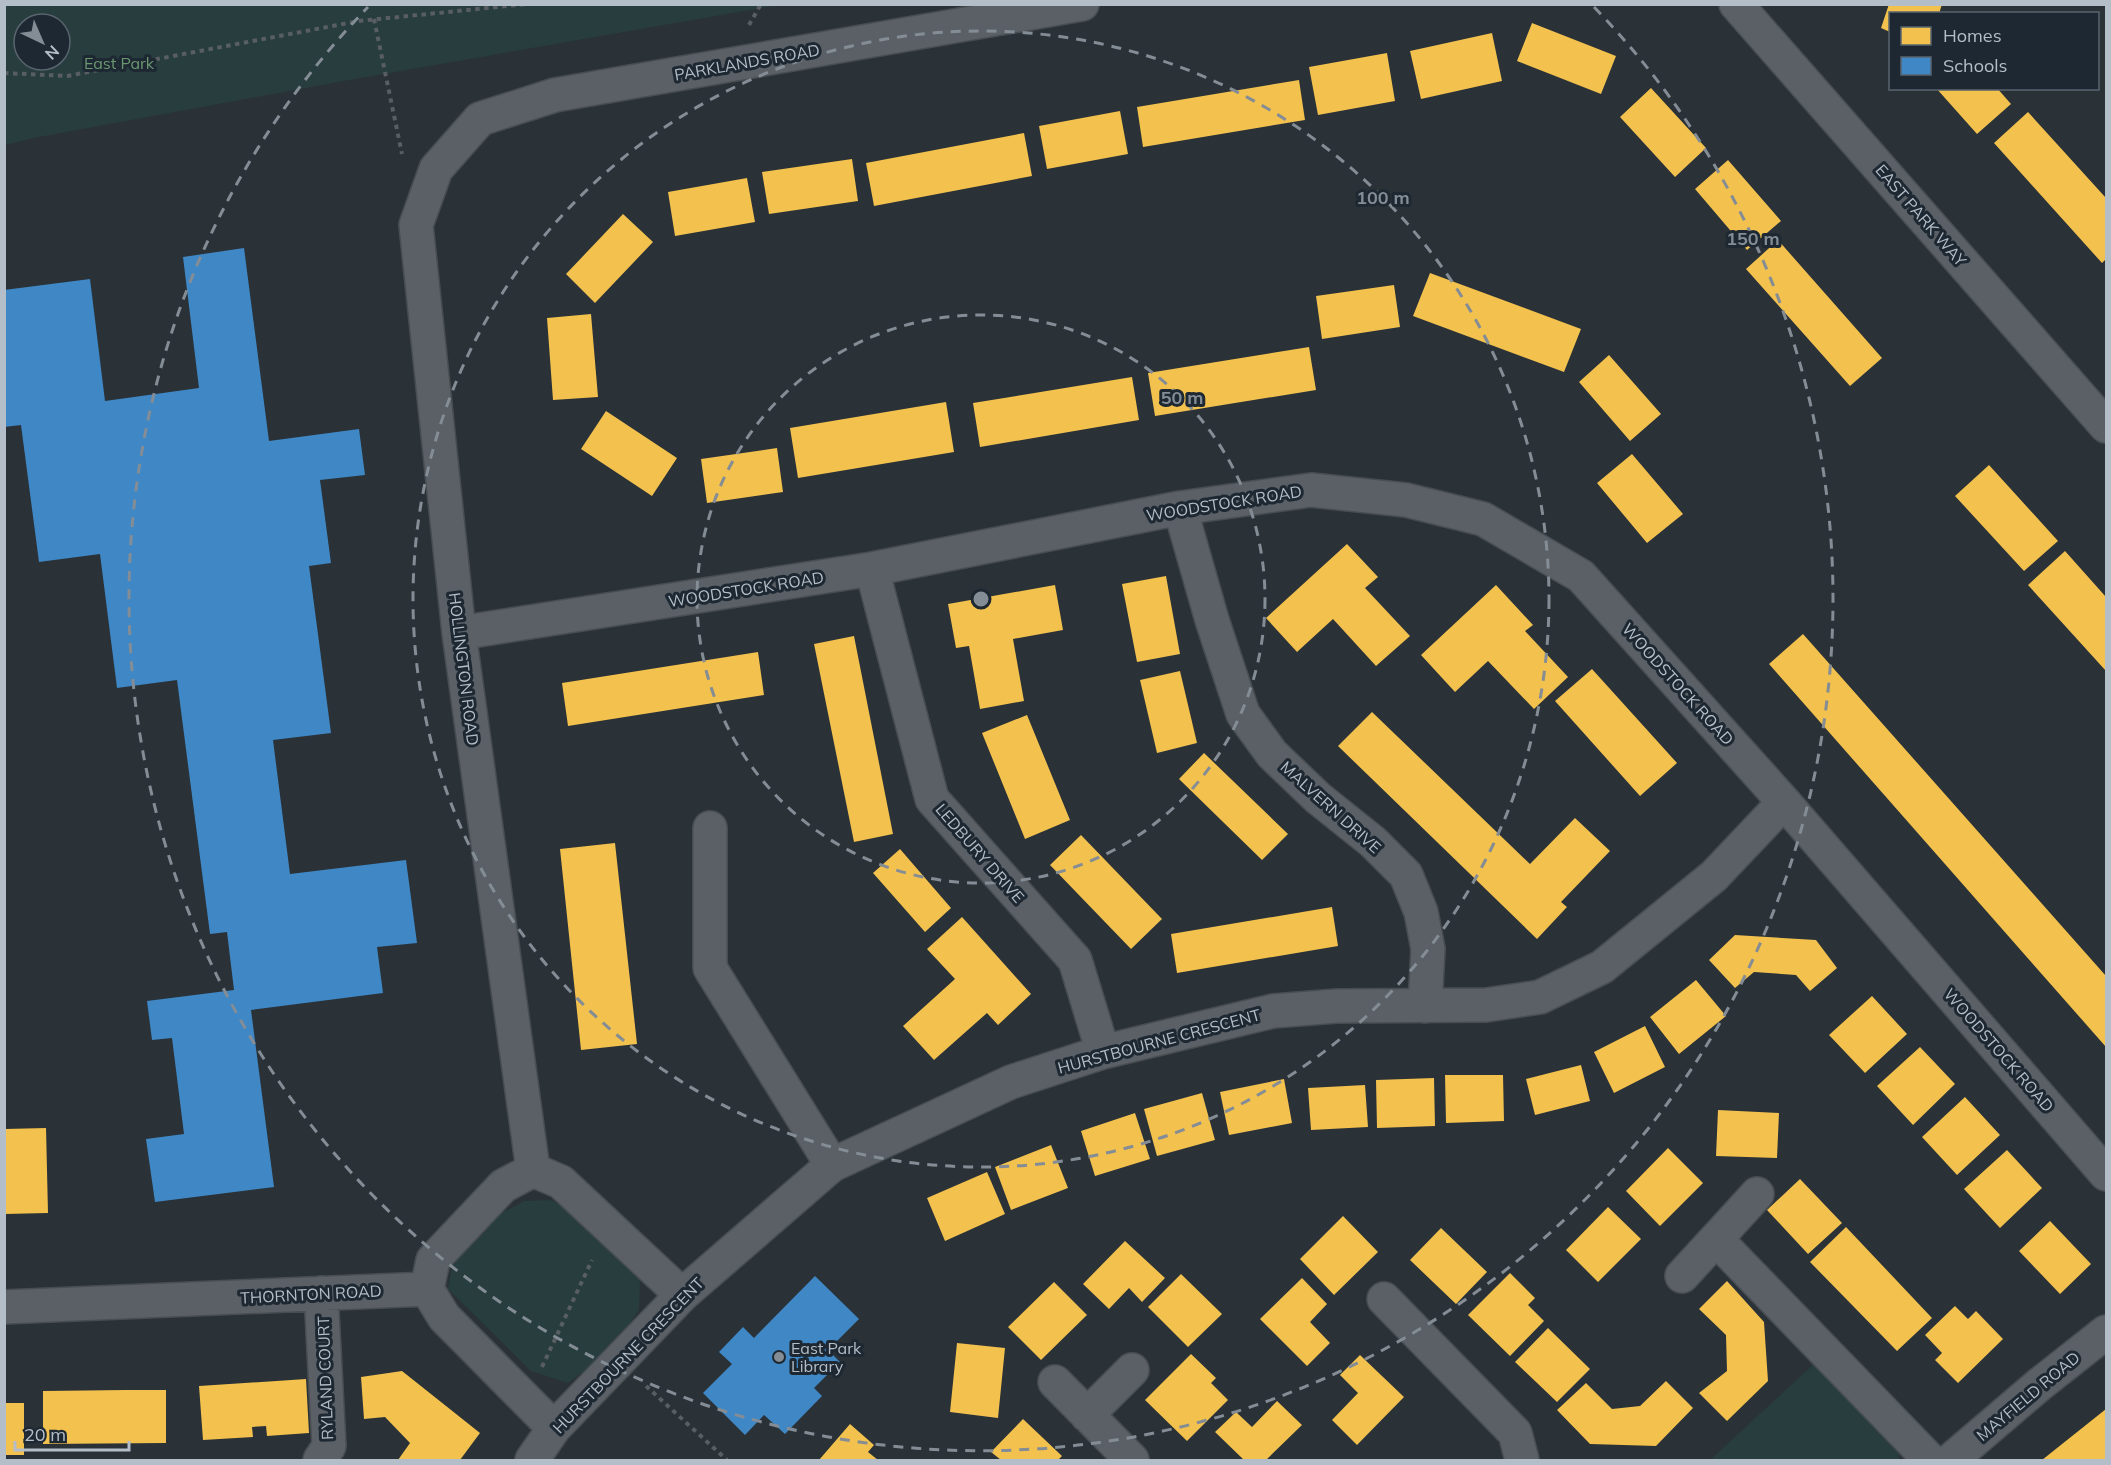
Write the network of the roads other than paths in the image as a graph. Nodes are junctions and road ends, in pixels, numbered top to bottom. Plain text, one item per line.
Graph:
1 (1082, 4) edge
2 (1736, 4) edge
3 (436, 169) joint
4 (2106, 426) edge
5 (1180, 508) junction
6 (872, 569) junction
7 (459, 633) junction
8 (1784, 802) junction
9 (710, 828) dead end
10 (1425, 1006) junction
11 (1103, 1052) junction
12 (832, 1165) junction
13 (534, 1170) junction
14 (2106, 1174) edge
15 (1757, 1194) dead end
16 (1716, 1239) junction
17 (1682, 1276) dead end
18 (427, 1288) junction
19 (321, 1293) junction
20 (682, 1295) junction
21 (1384, 1299) dead end
22 (4, 1307) edge
23 (2106, 1332) edge
24 (1132, 1370) dead end
25 (1055, 1382) dead end
26 (1087, 1415) junction
27 (554, 1428) junction
28 (320, 1461) edge
29 (532, 1461) edge
30 (1132, 1461) edge
31 (1522, 1461) edge
32 (1930, 1461) edge
33 (1951, 1461) edge

1 - 3 street, PARKLANDS ROAD
2 - 4 street, EAST PARK WAY
3 - 7 street, HOLLINGTON ROAD
5 - 6 street, WOODSTOCK ROAD
5 - 8 street, WOODSTOCK ROAD
5 - 10 street, MALVERN DRIVE
6 - 7 street, WOODSTOCK ROAD
6 - 11 street, LEDBURY DRIVE
7 - 13 street, HOLLINGTON ROAD
8 - 10 street, HURSTBOURNE CRESCENT
8 - 14 street, WOODSTOCK ROAD
9 - 12 street
10 - 11 street, HURSTBOURNE CRESCENT
11 - 12 street, HURSTBOURNE CRESCENT
12 - 20 street, HURSTBOURNE CRESCENT
13 - 18 street
13 - 20 street
15 - 16 street
16 - 17 street
16 - 32 street
18 - 19 street, THORNTON ROAD
18 - 27 street
19 - 22 street, THORNTON ROAD
19 - 28 street, RYLAND COURT
20 - 27 street, HURSTBOURNE CRESCENT
21 - 31 street
23 - 33 street, MAYFIELD ROAD
24 - 26 street
25 - 26 street
26 - 30 street
27 - 29 street, HURSTBOURNE CRESCENT

